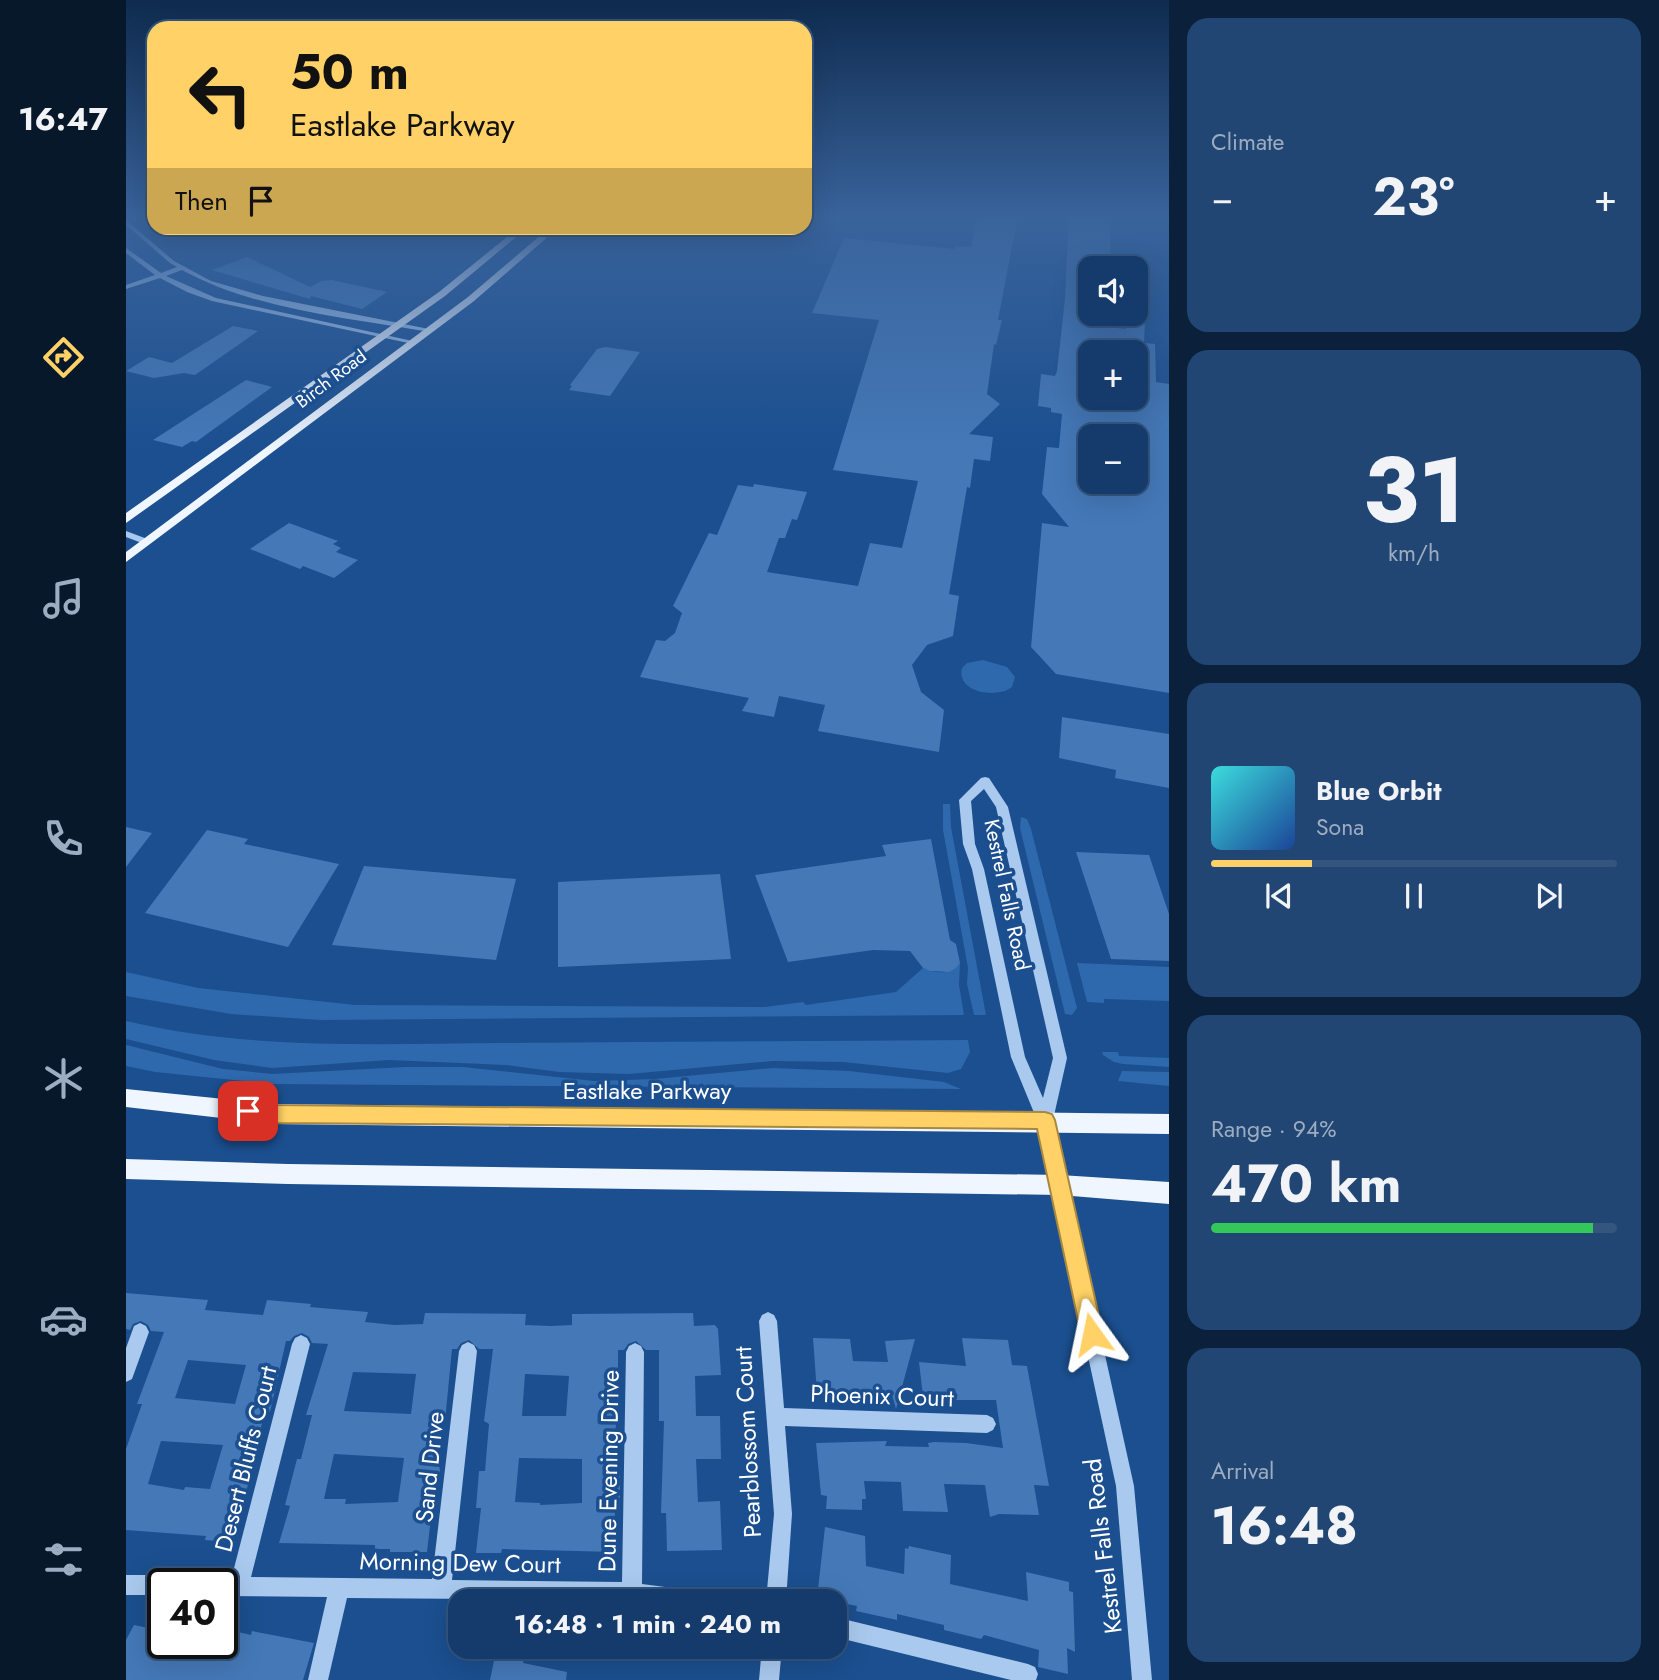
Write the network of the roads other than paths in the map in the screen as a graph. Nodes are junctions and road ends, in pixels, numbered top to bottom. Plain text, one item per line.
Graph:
1 (198, 293) edge
2 (246, 293) edge
3 (443, 293) edge
4 (478, 293) edge
5 (399, 324) junction
6 (430, 330) junction
7 (382, 336) junction
8 (413, 342) junction
9 (126, 519) edge
10 (126, 534) edge
11 (147, 542) junction
12 (127, 556) edge
13 (126, 1098) edge
14 (1045, 1120) junction
15 (1169, 1124) edge
16 (126, 1169) edge
17 (1060, 1185) junction
18 (1169, 1193) edge
19 (768, 1321) dead end
20 (140, 1332) dead end
21 (301, 1344) dead end
22 (468, 1350) dead end
23 (635, 1352) dead end
24 (126, 1373) edge
25 (776, 1417) junction
26 (987, 1424) dead end
27 (235, 1568) edge
28 (126, 1585) edge
29 (147, 1585) edge
30 (238, 1586) edge
31 (339, 1588) junction
32 (441, 1589) junction
33 (448, 1589) edge
34 (632, 1589) edge
35 (777, 1589) edge
36 (847, 1630) edge
37 (771, 1659) edge
38 (1028, 1674) dead end
39 (318, 1680) edge
40 (769, 1680) edge
41 (1142, 1680) edge

1 - 7 street
2 - 5 street
3 - 5 main road, Birch Road
4 - 6 main road, Birch Road
5 - 6 street
5 - 7 main road, Birch Road
6 - 8 main road, Birch Road
7 - 8 street
7 - 9 main road, Birch Road
8 - 11 main road, Birch Road
10 - 11 street
11 - 12 main road, Birch Road
13 - 14 main road, Eastlake Parkway
14 - 14 street, Kestrel Falls Road
14 - 15 main road, Eastlake Parkway
14 - 17 street, Kestrel Falls Road
16 - 17 main road
17 - 18 main road
17 - 41 street, Kestrel Falls Road
19 - 25 street, Pearblossom Court
20 - 24 street
21 - 27 street, Desert Bluffs Court
22 - 32 street, Sand Drive
23 - 34 street, Dune Evening Drive
25 - 26 street, Phoenix Court
25 - 35 street, Pearblossom Court
28 - 29 street
30 - 31 street, Morning Dew Court
31 - 32 street, Morning Dew Court
31 - 39 street
32 - 33 street, Morning Dew Court
36 - 38 street
37 - 40 street

